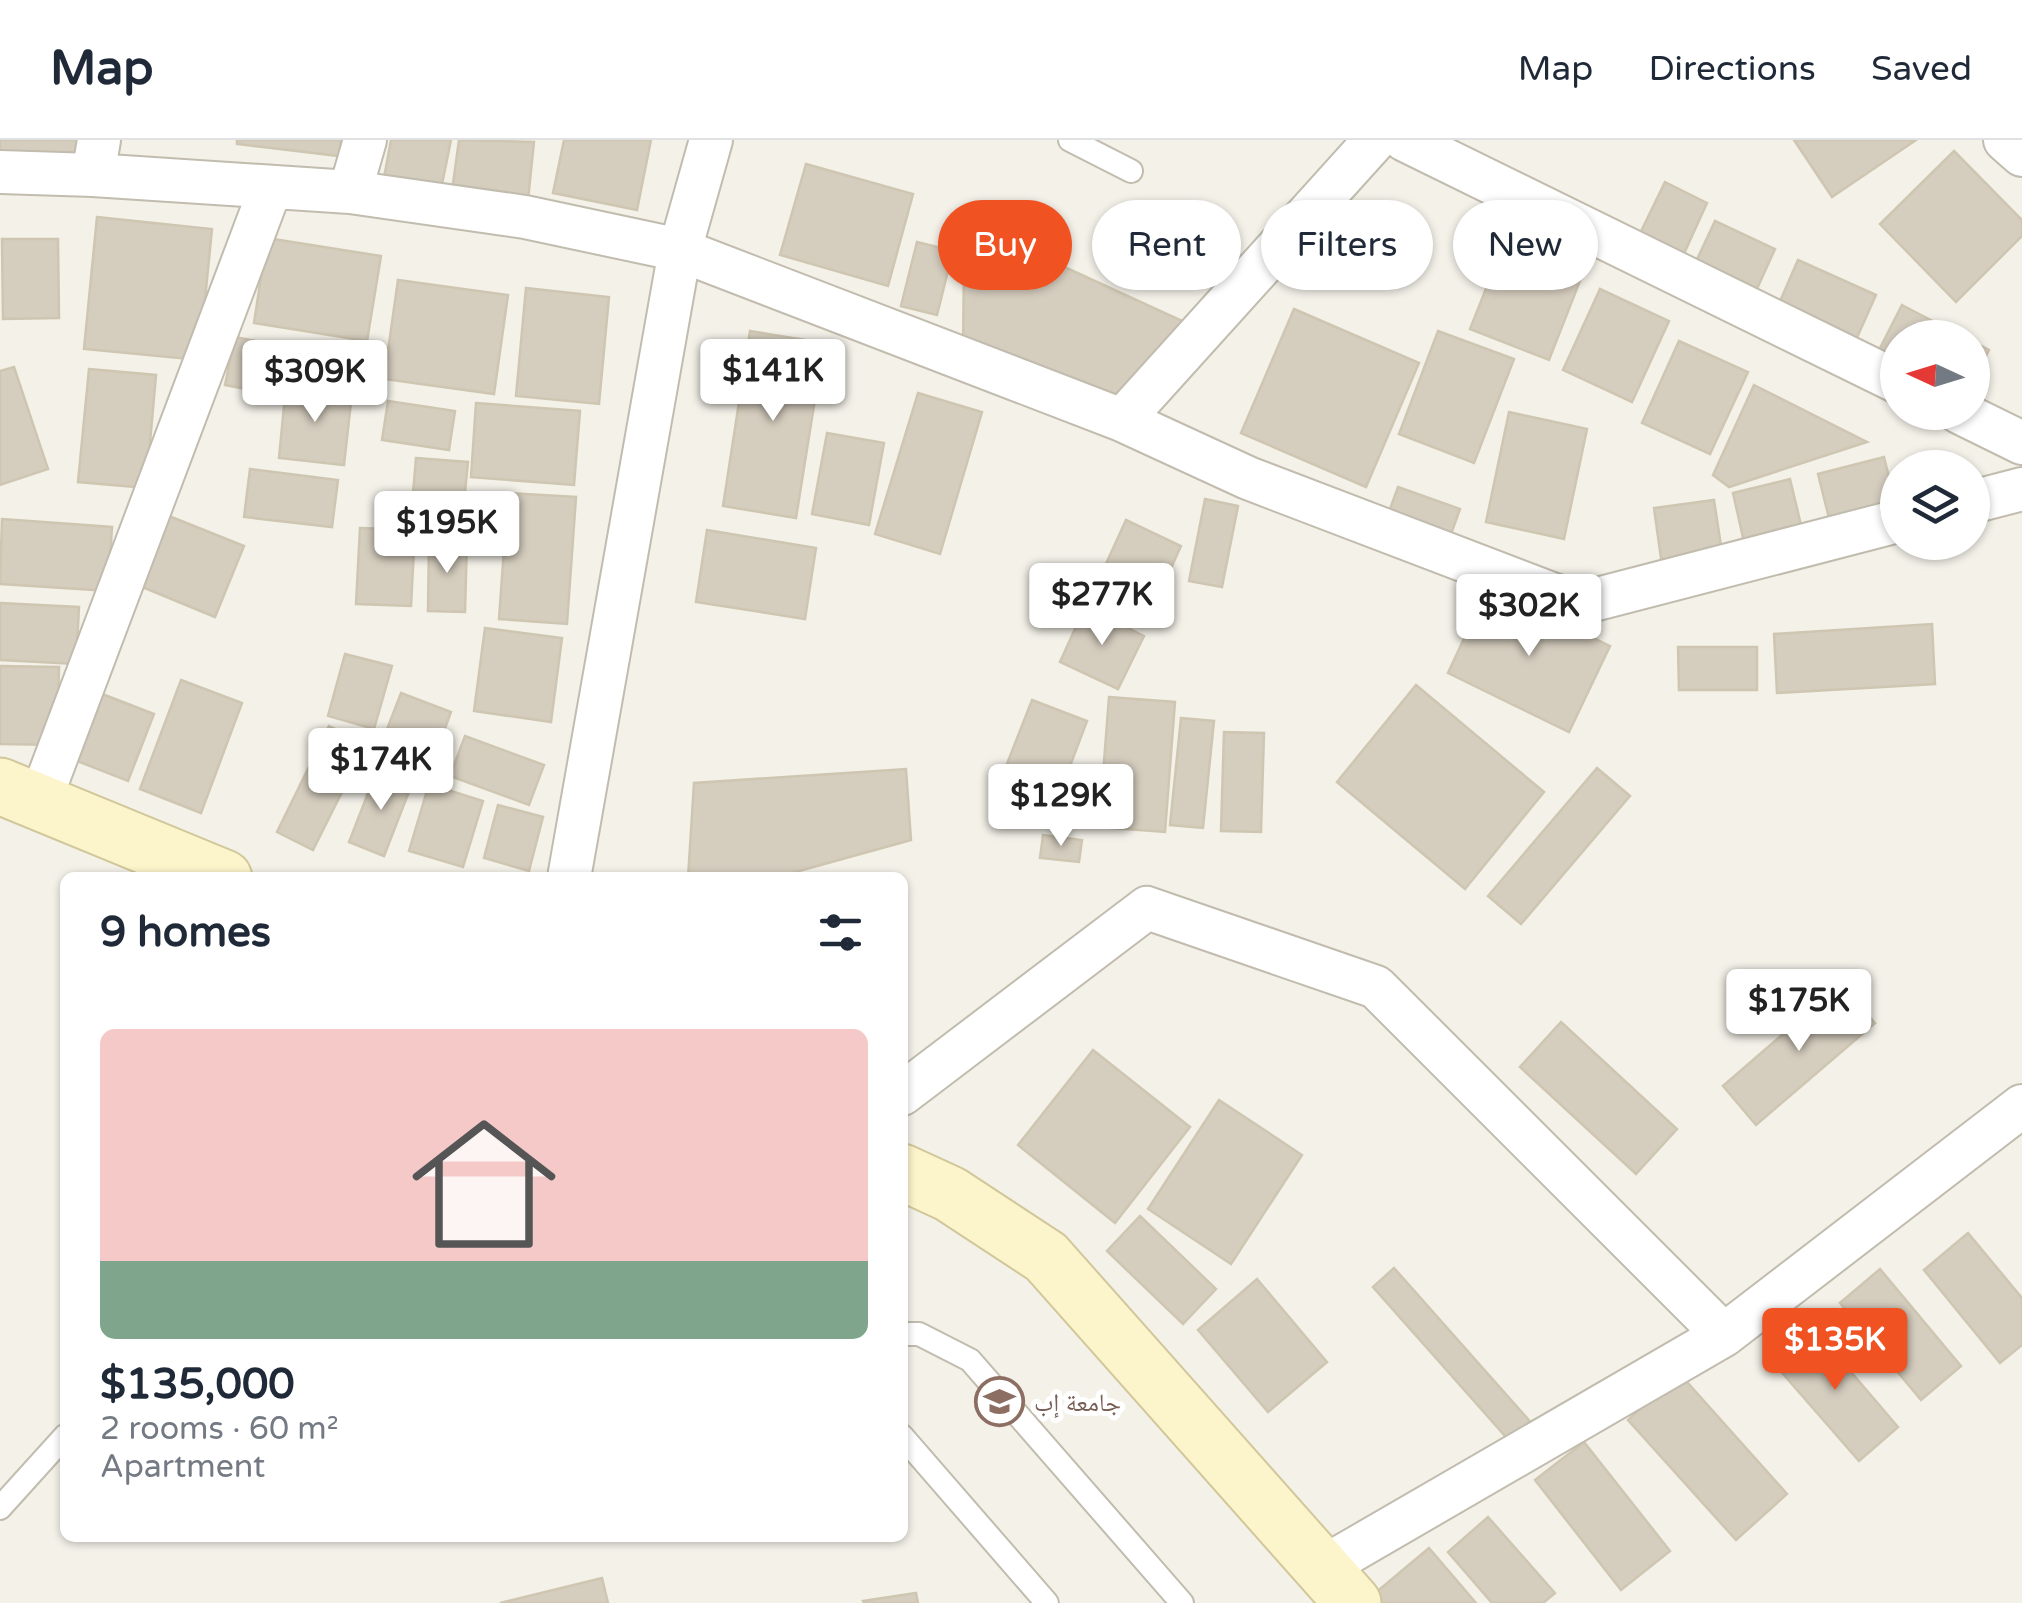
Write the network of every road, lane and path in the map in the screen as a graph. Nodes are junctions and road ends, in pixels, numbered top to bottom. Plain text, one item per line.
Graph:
1 (365, 140) edge
2 (711, 140) edge
3 (1070, 140) edge
4 (1374, 140) edge
5 (1405, 140) edge
6 (2005, 140) edge
7 (2022, 156) edge
8 (96, 158) edge
9 (1131, 171) dead end
10 (0, 172) edge
11 (271, 187) junction
12 (350, 192) junction
13 (680, 250) junction
14 (1880, 373) edge
15 (1122, 420) junction
16 (1990, 427) edge
17 (2022, 443) edge
18 (2022, 489) edge
19 (1990, 497) edge
20 (1880, 526) edge
21 (20, 794) edge
22 (209, 872) edge
23 (570, 872) edge
24 (908, 1089) edge
25 (2022, 1106) edge
26 (908, 1175) edge
27 (908, 1334) edge
28 (1724, 1335) junction
29 (60, 1442) edge
30 (908, 1443) edge
31 (0, 1508) edge
32 (1337, 1585) edge
33 (1047, 1603) edge
34 (1182, 1603) edge

1 - 12 street
2 - 13 street
3 - 9 lane
4 - 15 street
5 - 14 street
6 - 7 street
8 - 10 street
8 - 11 street
11 - 12 street
11 - 21 street
12 - 13 street
13 - 15 street
13 - 23 street
15 - 20 street
16 - 17 street
18 - 19 street
21 - 22 main road
24 - 28 street
25 - 28 street
26 - 32 main road
27 - 34 lane
28 - 32 street
29 - 31 lane
30 - 33 lane

